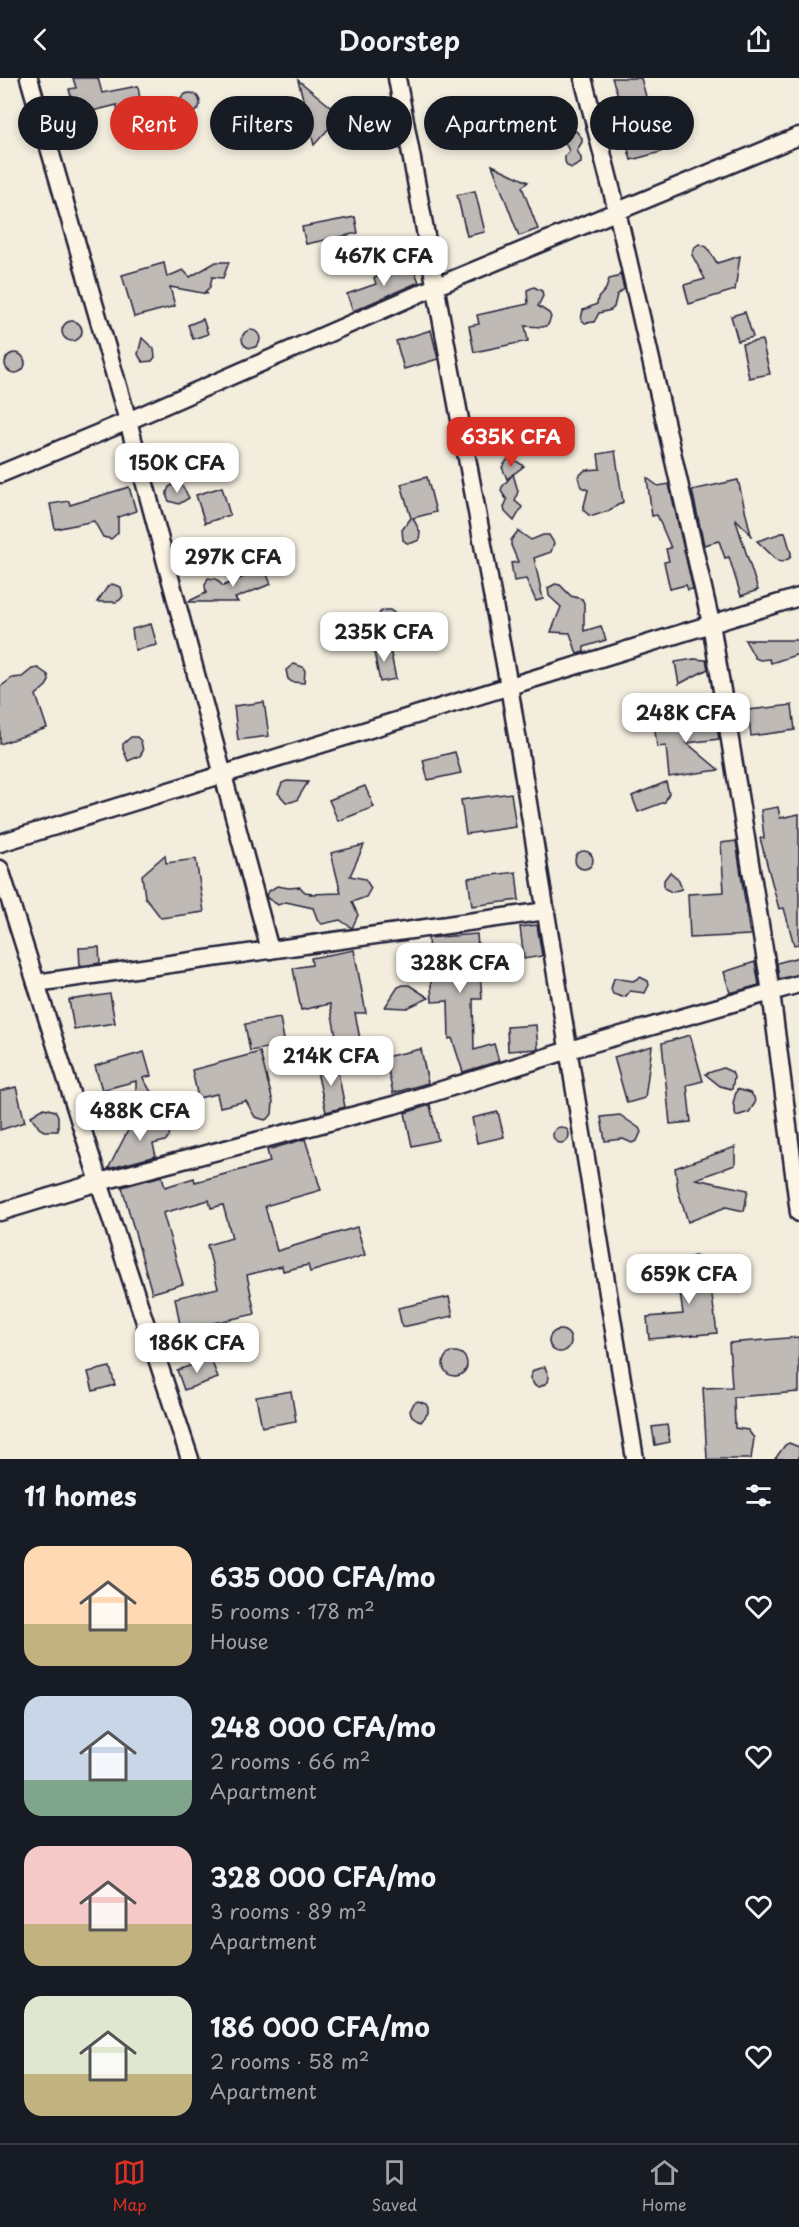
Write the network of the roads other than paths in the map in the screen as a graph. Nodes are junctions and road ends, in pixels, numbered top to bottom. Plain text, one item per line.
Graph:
1 (29, 78) edge
2 (398, 78) edge
3 (583, 78) edge
4 (799, 136) edge
5 (617, 211) junction
6 (436, 286) junction
7 (128, 421) junction
8 (0, 474) edge
9 (799, 597) edge
10 (711, 624) junction
11 (509, 686) junction
12 (223, 774) junction
13 (0, 843) edge
14 (0, 869) edge
15 (546, 911) junction
16 (270, 950) junction
17 (36, 983) junction
18 (799, 984) edge
19 (771, 992) junction
20 (569, 1050) junction
21 (99, 1182) junction
22 (0, 1212) edge
23 (799, 1213) edge
24 (190, 1459) edge
25 (635, 1459) edge

1 - 7 street
2 - 6 street
3 - 5 street
4 - 5 street
5 - 6 street
5 - 10 street
6 - 7 street
6 - 11 street
7 - 8 street
7 - 12 street
9 - 10 street
10 - 11 street
10 - 19 street
11 - 12 street
11 - 15 street
12 - 13 street
12 - 16 street
14 - 17 street
15 - 16 street
15 - 20 street
16 - 17 street
17 - 21 street
18 - 19 street
19 - 20 street
19 - 23 street
20 - 21 street
20 - 25 street
21 - 22 street
21 - 24 street

